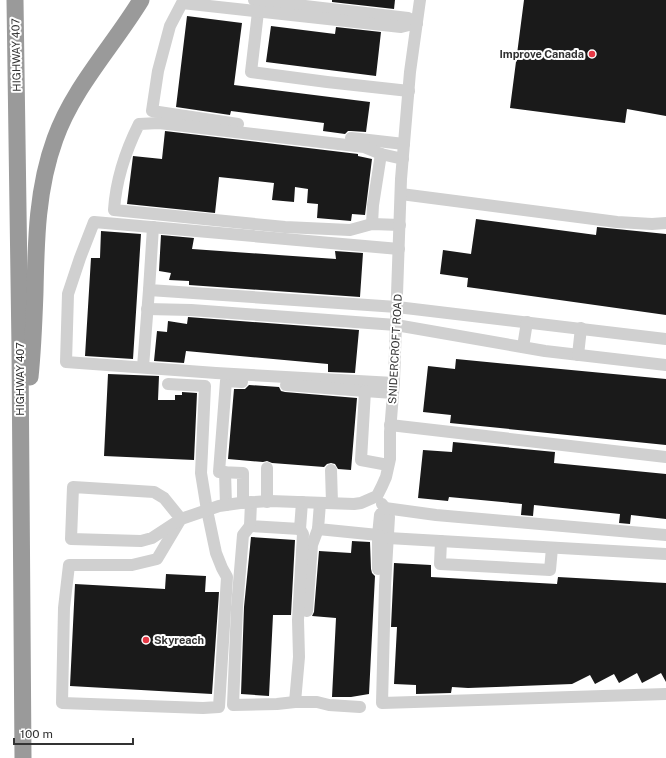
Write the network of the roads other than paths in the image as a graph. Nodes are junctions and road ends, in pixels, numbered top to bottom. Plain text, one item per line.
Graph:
1 (15, 0) edge
2 (141, 0) edge
3 (420, 0) edge
4 (256, 6) edge
5 (417, 22) junction
6 (409, 90) junction
7 (404, 144) junction
8 (381, 154) junction
9 (403, 159) junction
10 (401, 194) junction
11 (666, 223) edge
12 (372, 224) junction
13 (400, 225) junction
14 (153, 227) junction
15 (399, 249) junction
16 (149, 290) junction
17 (397, 307) junction
18 (147, 309) junction
19 (527, 322) junction
20 (396, 325) junction
21 (581, 328) junction
22 (666, 339) edge
23 (523, 347) junction
24 (578, 355) junction
25 (666, 365) edge
26 (143, 367) junction
27 (168, 384) dead end
28 (393, 388) junction
29 (365, 391) junction
30 (390, 425) junction
31 (666, 457) edge
32 (388, 465) junction
33 (267, 468) dead end
34 (331, 470) dead end
35 (225, 472) junction
36 (377, 496) junction
37 (21, 499) junction
38 (247, 502) junction
39 (267, 502) junction
40 (302, 502) junction
41 (326, 503) junction
42 (226, 505) junction
43 (385, 508) junction
44 (207, 510) junction
45 (181, 519) junction
46 (250, 526) junction
47 (300, 529) junction
48 (318, 530) junction
49 (666, 535) edge
50 (383, 536) junction
51 (442, 540) junction
52 (552, 548) junction
53 (666, 554) edge
54 (377, 596) dead end
55 (298, 658) junction
56 (666, 694) edge
57 (295, 702) junction
58 (360, 707) dead end
59 (23, 758) edge

1 - 37 highway, HIGHWAY 407
2 - 37 highway
3 - 5 street, SNIDERCROFT ROAD
4 - 5 street
4 - 6 street
4 - 7 street
5 - 6 street, SNIDERCROFT ROAD
6 - 7 street, SNIDERCROFT ROAD
7 - 9 street, SNIDERCROFT ROAD
8 - 9 street
8 - 12 street
8 - 12 street
9 - 10 street, SNIDERCROFT ROAD
10 - 11 street
10 - 13 street, SNIDERCROFT ROAD
12 - 13 street
13 - 15 street, SNIDERCROFT ROAD
14 - 15 street
14 - 16 street
14 - 26 street
15 - 17 street, SNIDERCROFT ROAD
16 - 17 street
16 - 18 street
17 - 19 street
17 - 20 street, SNIDERCROFT ROAD
18 - 20 street
18 - 26 street
19 - 21 street
19 - 23 street
20 - 23 street
20 - 28 street, SNIDERCROFT ROAD
21 - 22 street
21 - 24 street
23 - 24 street
24 - 25 street
26 - 28 street
27 - 44 street
28 - 29 street
28 - 30 street, SNIDERCROFT ROAD
29 - 32 street
29 - 35 street
30 - 31 street
30 - 32 street, SNIDERCROFT ROAD
32 - 36 street, SNIDERCROFT ROAD
33 - 39 street
34 - 41 street
35 - 38 street
35 - 42 street
36 - 41 street
36 - 43 street
37 - 59 highway, HIGHWAY 407
38 - 39 street
38 - 42 street
38 - 46 street
39 - 40 street
40 - 41 street
40 - 47 street
41 - 48 street
42 - 44 street
43 - 49 street
43 - 50 street
44 - 45 street
44 - 45 street
45 - 45 street
46 - 47 street
46 - 57 street
47 - 55 street
48 - 50 street
48 - 55 street
50 - 51 street
50 - 54 street
50 - 56 street
51 - 52 street
51 - 52 street
52 - 53 street
55 - 57 street
57 - 58 street

